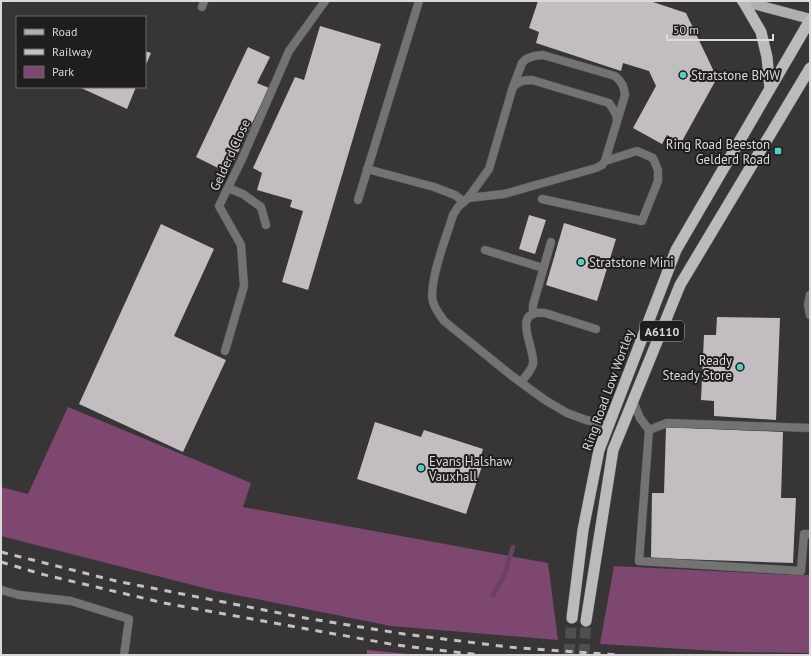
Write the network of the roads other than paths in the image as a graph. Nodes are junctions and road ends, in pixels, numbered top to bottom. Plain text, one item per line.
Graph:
1 (325, 1) edge
2 (419, 1) edge
3 (743, 1) edge
4 (810, 19) edge
5 (810, 68) edge
6 (807, 78) edge
7 (513, 87) junction
8 (770, 89) junction
9 (617, 123) junction
10 (605, 161) junction
11 (367, 169) junction
12 (228, 188) junction
13 (542, 199) dead end
14 (358, 200) dead end
15 (466, 200) junction
16 (266, 225) dead end
17 (551, 242) dead end
18 (485, 250) dead end
19 (544, 268) junction
20 (810, 296) edge
21 (533, 314) junction
22 (810, 315) edge
23 (596, 329) dead end
24 (225, 351) dead end
25 (521, 382) junction
26 (633, 401) junction
27 (609, 425) junction
28 (810, 428) edge
29 (649, 430) junction
30 (810, 534) edge
31 (1, 590) edge
32 (572, 618) tunnel mouth
33 (586, 621) tunnel mouth
34 (124, 655) edge

1 - 12 street, Gelderd Close
2 - 11 street
3 - 4 main road
3 - 8 highway
4 - 8 highway, Ring Road Low Wortley / A6110
5 - 6 highway, Ring Road Low Wortley / A6110
6 - 26 highway, Ring Road Low Wortley / A6110
7 - 9 street
7 - 9 street
7 - 15 street
8 - 27 highway, Ring Road Low Wortley / A6110
9 - 10 street
10 - 13 street
10 - 15 street
11 - 14 street
11 - 15 street
12 - 16 street
12 - 24 street, Gelderd Close
15 - 25 street
17 - 19 street
18 - 19 street
19 - 21 street
20 - 22 street
21 - 23 street
21 - 25 street
25 - 27 street
26 - 29 street
26 - 33 highway, Ring Road Low Wortley / A6110
27 - 32 highway, Ring Road Low Wortley / A6110
28 - 29 street
29 - 30 street
31 - 34 street

